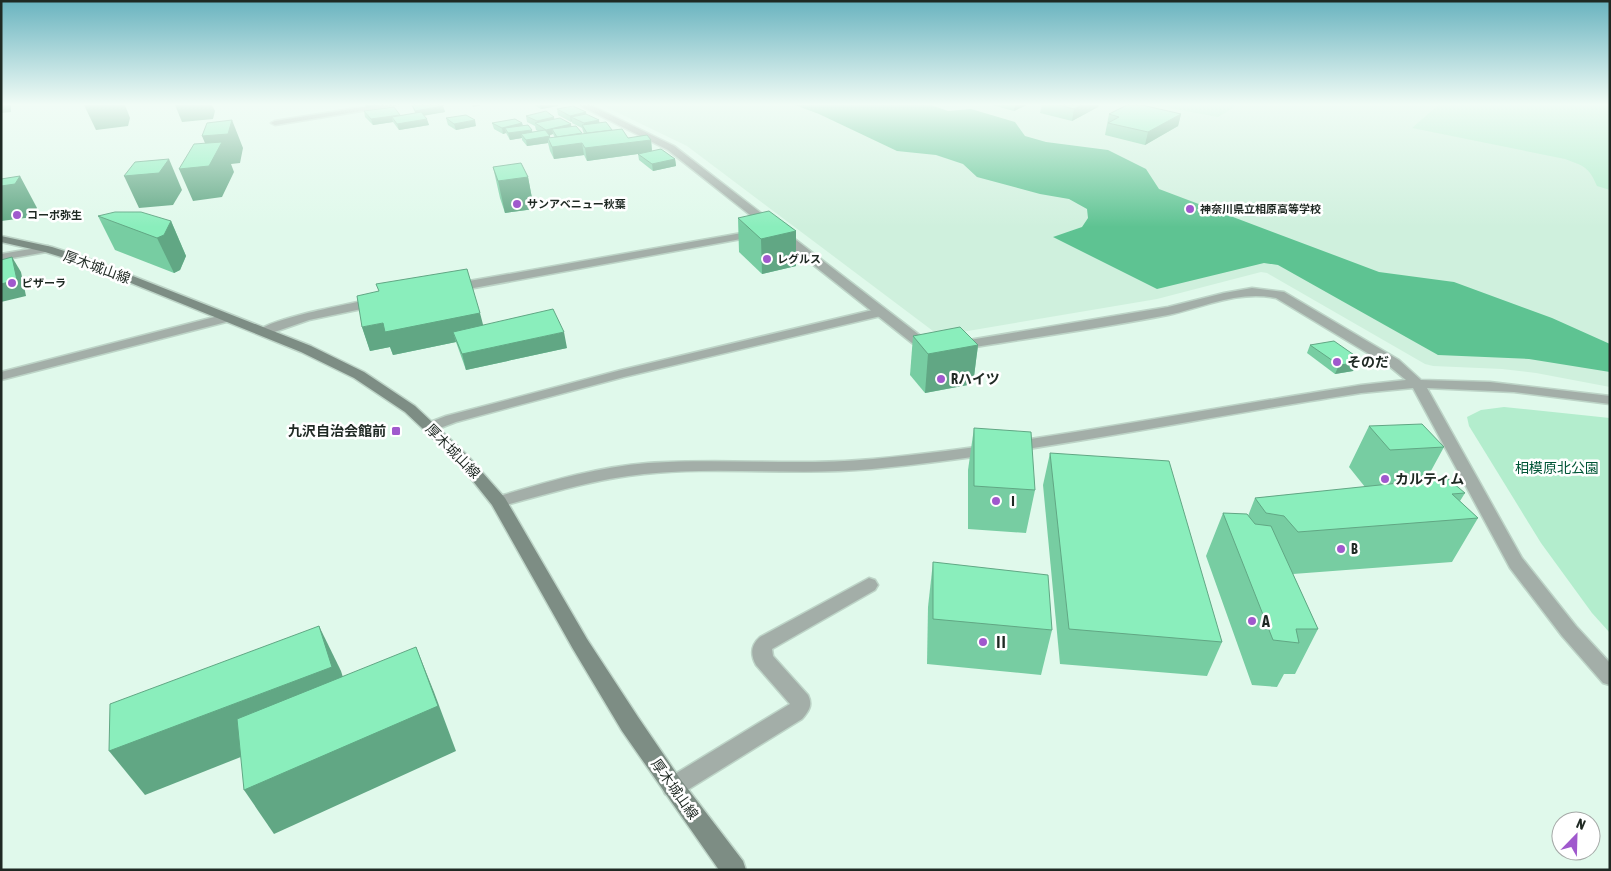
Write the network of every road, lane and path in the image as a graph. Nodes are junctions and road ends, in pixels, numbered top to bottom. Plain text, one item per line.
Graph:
1 (666, 146) edge
2 (776, 230) junction
3 (1, 239) edge
4 (48, 250) junction
5 (1, 257) edge
6 (436, 291) edge
7 (389, 299) edge
8 (881, 312) junction
9 (226, 318) junction
10 (263, 332) junction
11 (1, 376) edge
12 (1418, 384) junction
13 (1610, 400) edge
14 (430, 427) junction
15 (499, 502) junction
16 (869, 585) dead end
17 (1610, 677) edge
18 (673, 787) junction
19 (734, 870) edge

1 - 2 street
2 - 6 street
2 - 8 street
3 - 4 main road, 厚木城山線
4 - 5 street
4 - 9 main road, 厚木城山線
7 - 10 street
8 - 12 street
8 - 14 street
9 - 10 main road, 厚木城山線
9 - 11 street
10 - 14 main road, 厚木城山線
12 - 13 street
12 - 15 street
12 - 17 street
14 - 15 main road, 厚木城山線
15 - 18 main road, 厚木城山線
16 - 18 street
18 - 19 main road, 厚木城山線

